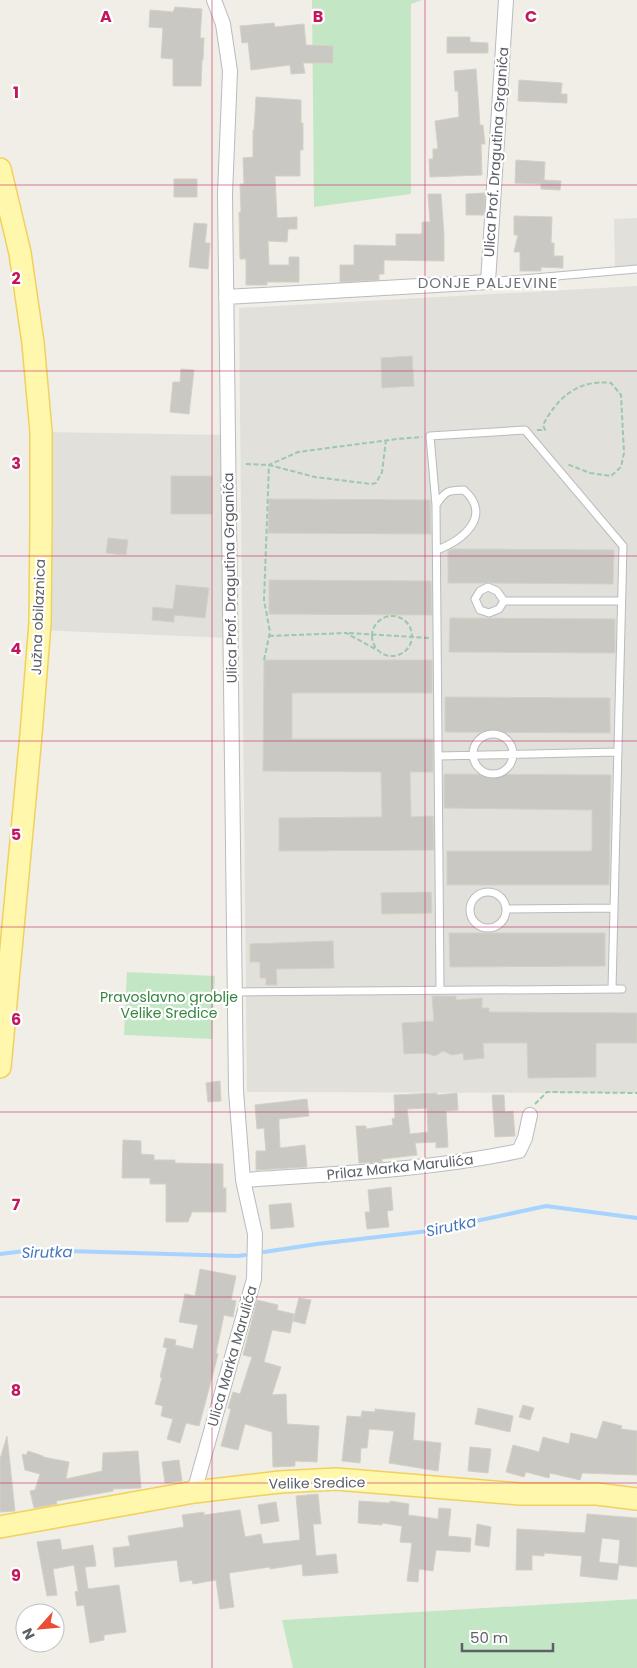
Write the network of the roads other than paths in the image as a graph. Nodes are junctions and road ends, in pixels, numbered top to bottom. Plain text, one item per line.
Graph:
1 (214, 0) edge
2 (506, 0) edge
3 (0, 168) edge
4 (637, 269) edge
5 (488, 282) junction
6 (226, 297) junction
7 (436, 505) junction
8 (437, 550) junction
9 (504, 601) dead end
10 (621, 601) junction
11 (618, 752) junction
12 (513, 754) junction
13 (473, 755) junction
14 (438, 756) junction
15 (233, 859) joint
16 (614, 908) junction
17 (506, 909) junction
18 (612, 989) junction
19 (622, 989) dead end
20 (440, 990) junction
21 (235, 992) junction
22 (0, 1067) edge
23 (530, 1115) road end
24 (243, 1180) junction
25 (194, 1492) junction
26 (637, 1499) edge
27 (0, 1527) edge

1 - 6 street, Ulica Prof. Dragutina Grganića
2 - 5 street, Ulica Prof. Dragutina Grganića
3 - 22 main road, Južna obilaznica
4 - 5 lane
5 - 6 street
6 - 15 street, Ulica Prof. Dragutina Grganića
7 - 8 lane
7 - 8 lane
7 - 10 lane
8 - 14 lane
9 - 10 lane
10 - 11 lane
11 - 12 lane
11 - 16 lane
12 - 13 lane
12 - 13 lane
12 - 13 lane
13 - 14 lane
14 - 20 lane
15 - 21 street, Ulica Marka Marulića
16 - 17 lane
16 - 18 lane
17 - 17 lane
18 - 19 lane
18 - 20 lane
20 - 21 lane
21 - 24 street, Ulica Marka Marulića
23 - 24 street, Prilaz Marka Marulića
24 - 25 street, Ulica Marka Marulića
25 - 26 main road, Velike Sredice
25 - 27 main road, Velike Sredice

